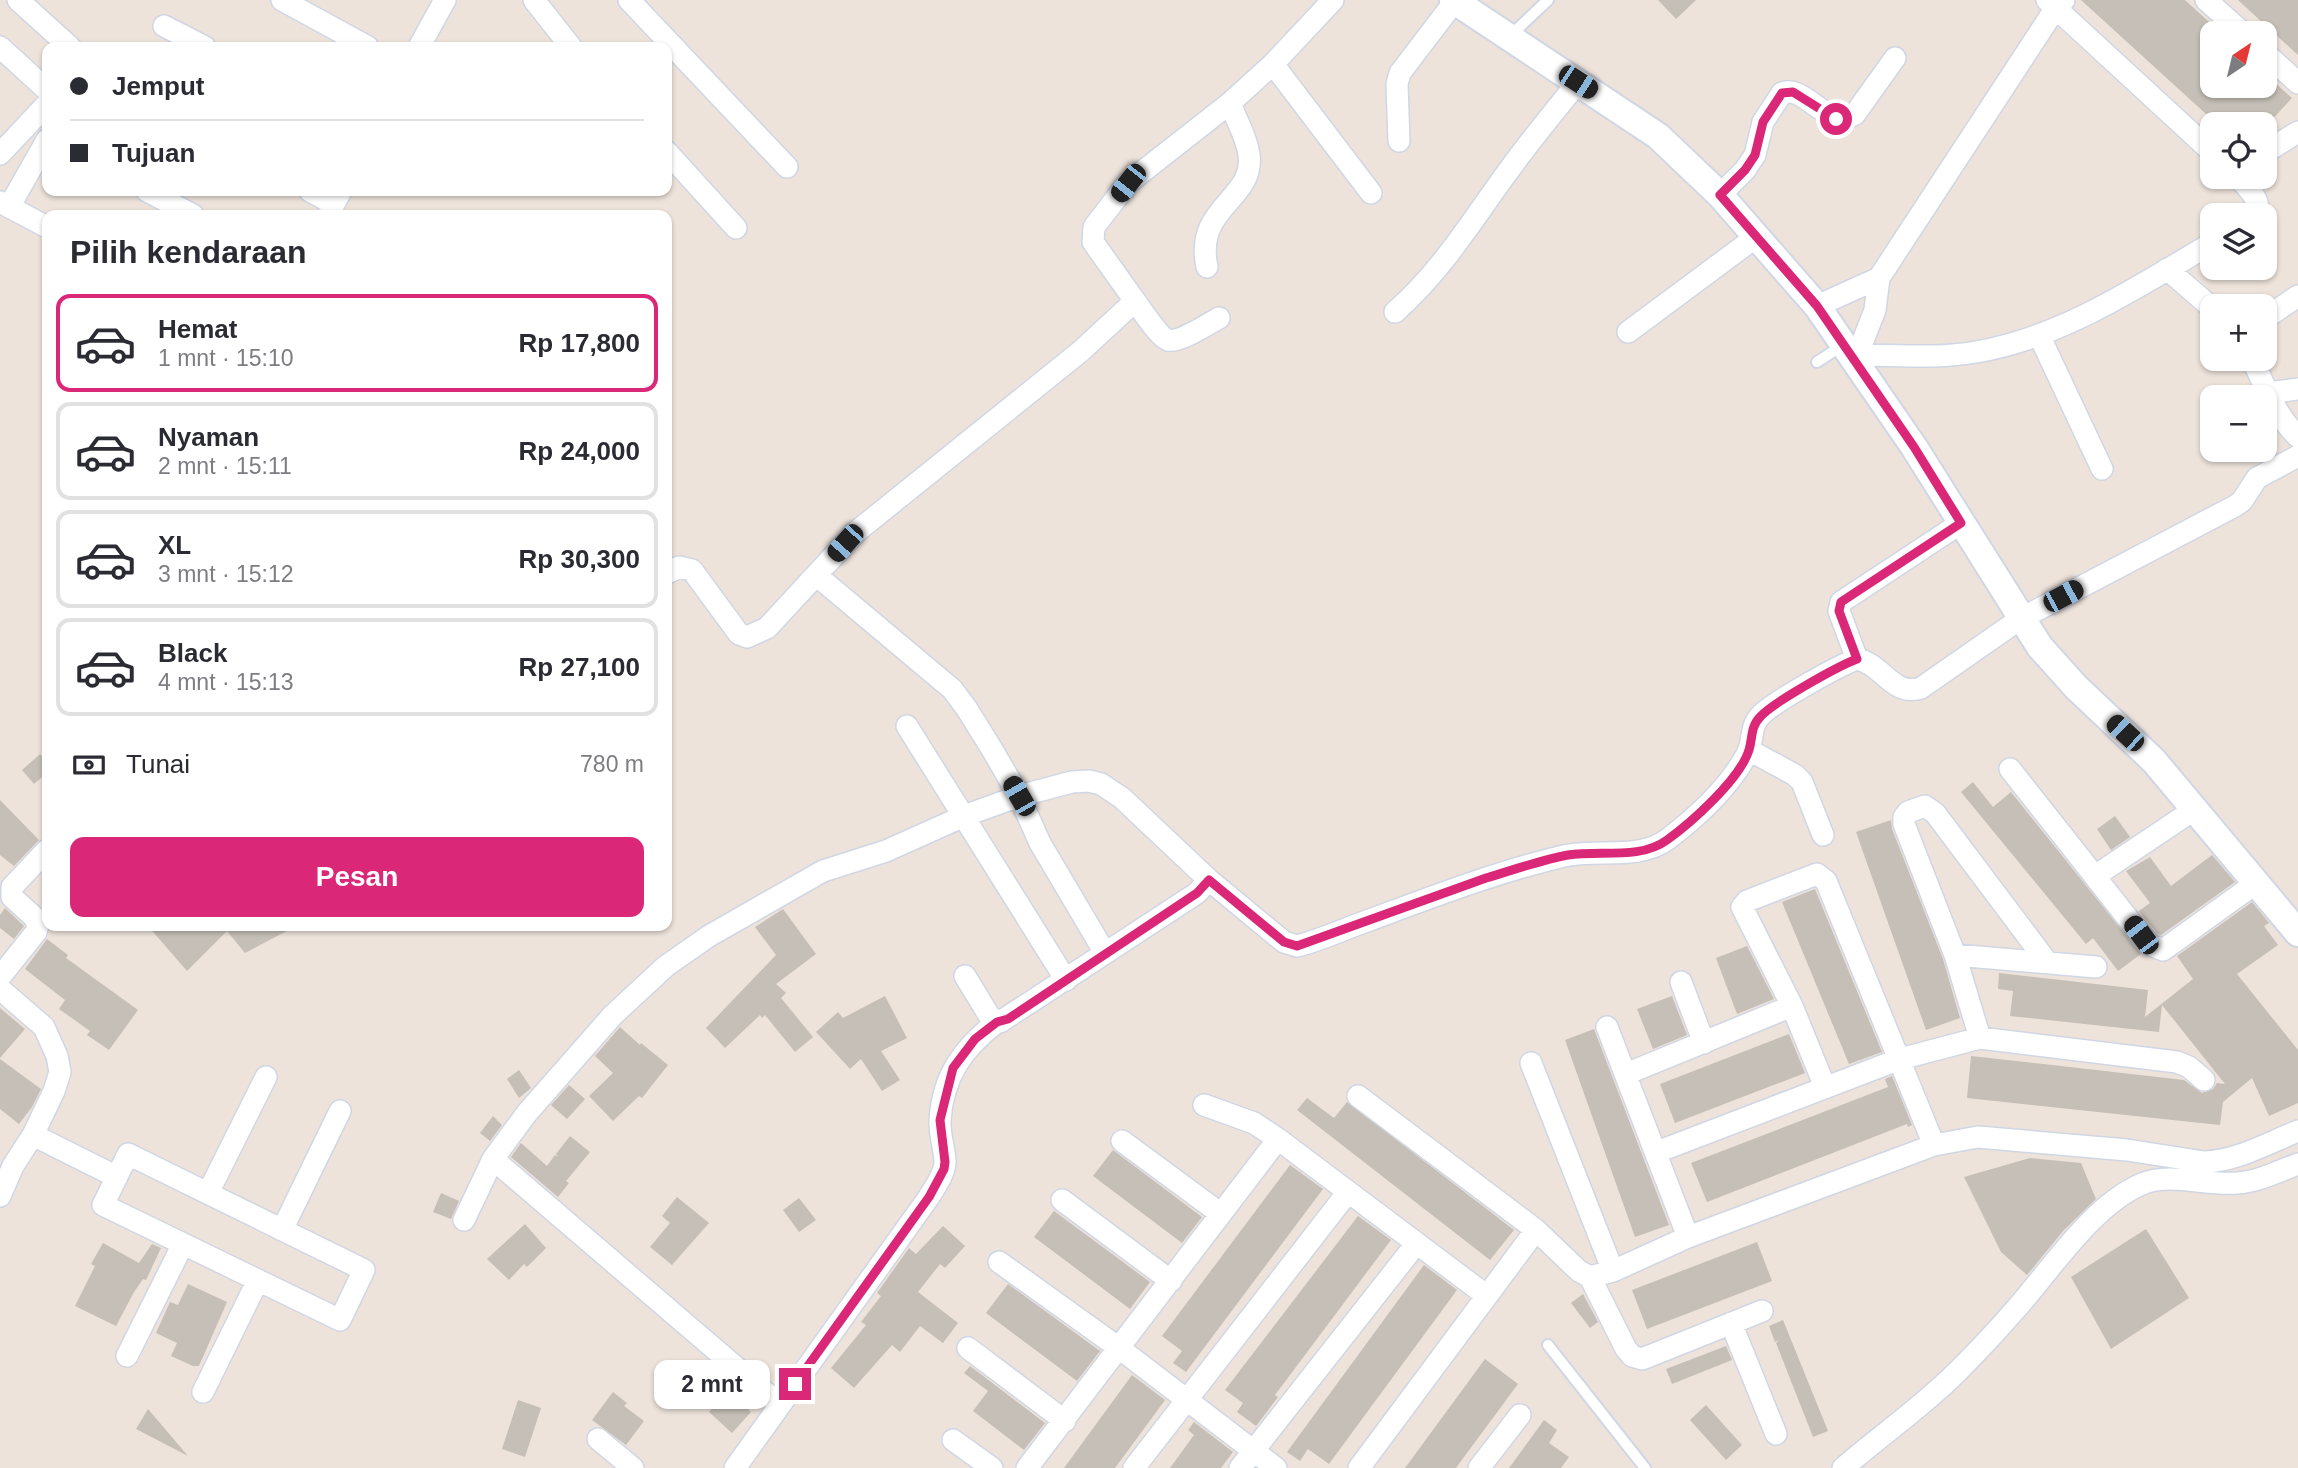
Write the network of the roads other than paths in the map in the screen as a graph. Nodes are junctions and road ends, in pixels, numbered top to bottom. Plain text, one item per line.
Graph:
1 (18, 0) edge
2 (282, 0) edge
3 (444, 0) edge
4 (534, 0) edge
5 (629, 0) edge
6 (1333, 0) edge
7 (1454, 0) edge
8 (1548, 0) edge
9 (2206, 0) edge
10 (2055, 3) edge
11 (2230, 21) edge
12 (164, 26) dead end
13 (1510, 36) junction
14 (64, 42) edge
15 (195, 42) edge
16 (359, 42) edge
17 (422, 42) edge
18 (568, 42) edge
19 (669, 42) edge
20 (672, 45) edge
21 (0, 47) edge
22 (1895, 58) dead end
23 (1273, 64) junction
24 (2277, 64) edge
25 (1578, 82) junction
26 (2298, 83) edge
27 (42, 85) edge
28 (1230, 103) junction
29 (42, 109) edge
30 (2298, 132) edge
31 (1399, 141) dead end
32 (2200, 141) edge
33 (2277, 145) edge
34 (42, 148) edge
35 (0, 154) edge
36 (672, 158) edge
37 (787, 167) dead end
38 (1371, 193) dead end
39 (1720, 195) junction
40 (157, 196) edge
41 (5, 204) edge
42 (183, 210) edge
43 (42, 224) edge
44 (736, 228) dead end
45 (1756, 237) junction
46 (2200, 250) edge
47 (1207, 267) dead end
48 (2167, 270) junction
49 (1879, 278) junction
50 (2298, 296) edge
51 (2200, 298) edge
52 (1135, 301) junction
53 (1817, 306) junction
54 (2277, 310) edge
55 (1395, 312) dead end
56 (1219, 318) dead end
57 (1628, 332) dead end
58 (2039, 335) junction
59 (1852, 354) junction
60 (1817, 362) dead end
61 (2298, 389) edge
62 (2277, 392) edge
63 (2277, 408) edge
64 (2298, 437) edge
65 (2298, 456) edge
66 (2102, 469) dead end
67 (1961, 523) junction
68 (672, 570) edge
69 (816, 576) junction
70 (2020, 619) junction
71 (1857, 659) junction
72 (907, 726) dead end
73 (1749, 750) junction
74 (2010, 769) dead end
75 (1019, 796) junction
76 (2194, 809) junction
77 (964, 816) junction
78 (1823, 835) dead end
79 (42, 855) edge
80 (2095, 876) junction
81 (1209, 880) junction
82 (2256, 883) junction
83 (2298, 933) edge
84 (1105, 953) junction
85 (1955, 955) junction
86 (2047, 961) junction
87 (2096, 967) dead end
88 (964, 976) dead end
89 (0, 977) edge
90 (1066, 980) junction
91 (1681, 982) dead end
92 (0, 989) edge
93 (1792, 1006) junction
94 (997, 1022) junction
95 (1607, 1027) dead end
96 (1980, 1038) junction
97 (1704, 1043) junction
98 (1900, 1059) junction
99 (1531, 1063) dead end
100 (1626, 1074) junction
101 (266, 1077) dead end
102 (2204, 1080) dead end
103 (1825, 1087) junction
104 (1358, 1096) dead end
105 (1204, 1105) dead end
106 (341, 1111) dead end
107 (2298, 1131) edge
108 (33, 1135) junction
109 (1278, 1139) junction
110 (1122, 1141) dead end
111 (1934, 1145) junction
112 (1657, 1152) junction
113 (493, 1159) junction
114 (2298, 1164) edge
115 (117, 1177) junction
116 (1348, 1192) junction
117 (208, 1194) junction
118 (0, 1196) edge
119 (1062, 1200) dead end
120 (1220, 1214) junction
121 (464, 1220) dead end
122 (282, 1230) junction
123 (1536, 1230) junction
124 (1688, 1237) junction
125 (183, 1244) junction
126 (1416, 1244) junction
127 (999, 1262) dead end
128 (1613, 1271) junction
129 (1590, 1277) junction
130 (258, 1280) junction
131 (1171, 1281) junction
132 (1487, 1296) junction
133 (1762, 1311) dead end
134 (1731, 1324) junction
135 (1548, 1345) dead end
136 (968, 1348) dead end
137 (1119, 1348) junction
138 (127, 1356) dead end
139 (203, 1392) dead end
140 (1186, 1399) junction
141 (780, 1405) junction
142 (1520, 1415) dead end
143 (1065, 1421) junction
144 (1776, 1434) dead end
145 (598, 1439) dead end
146 (953, 1440) dead end
147 (1254, 1450) junction
148 (633, 1468) edge
149 (735, 1468) edge
150 (992, 1468) edge
151 (1027, 1468) edge
152 (1134, 1468) edge
153 (1240, 1468) edge
154 (1276, 1468) edge
155 (1359, 1468) edge
156 (1479, 1468) edge
157 (1645, 1468) edge
158 (1843, 1468) edge

1 - 14 street
2 - 16 street
3 - 17 street
4 - 18 street
5 - 19 street
6 - 23 street
7 - 13 street
7 - 31 street
8 - 13 lane
9 - 11 street
10 - 32 street
10 - 49 street
12 - 15 street
13 - 25 street
20 - 37 street
21 - 27 street
22 - 39 street
23 - 28 street
23 - 38 street
24 - 26 street
25 - 39 street
25 - 55 street
28 - 47 street
28 - 52 street
29 - 35 street
30 - 33 street
34 - 41 street
36 - 44 street
39 - 45 street
40 - 42 street
41 - 43 street
45 - 53 street
45 - 57 street
46 - 48 street
48 - 51 street
48 - 58 street
49 - 53 street
49 - 59 street
50 - 54 street
52 - 56 street
52 - 69 street
53 - 59 street
58 - 59 street
58 - 66 street
59 - 60 lane
59 - 67 street
61 - 62 street
63 - 64 street
65 - 70 street
67 - 70 street
67 - 71 street
68 - 69 street
69 - 75 street
70 - 71 street
70 - 76 street
71 - 73 street
72 - 77 street
73 - 78 street
73 - 81 street
74 - 80 street
75 - 77 street
75 - 81 street
75 - 84 street
76 - 80 street
76 - 82 street
77 - 90 street
77 - 113 street
79 - 89 street
80 - 82 street
81 - 84 street
82 - 83 street
84 - 90 street
85 - 86 street
85 - 86 street
85 - 96 street
86 - 87 street
88 - 94 street
90 - 94 street
91 - 97 street
92 - 108 street
93 - 97 street
93 - 98 street
93 - 103 street
94 - 141 street
95 - 100 street
96 - 98 street
96 - 102 street
97 - 100 street
98 - 103 street
98 - 111 street
99 - 128 street
100 - 112 street
101 - 117 street
103 - 112 street
104 - 123 street
105 - 109 street
106 - 122 street
107 - 111 street
108 - 115 street
108 - 118 street
109 - 116 street
109 - 120 street
110 - 120 street
111 - 124 street
112 - 124 street
113 - 121 street
113 - 141 street
114 - 158 street
115 - 117 street
115 - 125 street
116 - 126 street
116 - 140 street
117 - 122 street
119 - 131 street
120 - 131 street
122 - 130 street
123 - 129 street
123 - 132 street
124 - 128 street
125 - 130 street
125 - 138 street
126 - 132 street
126 - 147 street
127 - 137 street
128 - 129 street
129 - 134 street
130 - 139 street
131 - 137 street
132 - 155 street
133 - 134 street
134 - 144 street
135 - 157 lane
136 - 143 street
137 - 140 street
137 - 143 street
140 - 147 street
140 - 152 street
141 - 149 street
142 - 156 street
143 - 151 street
145 - 148 street
146 - 150 street
147 - 153 street
147 - 154 street

